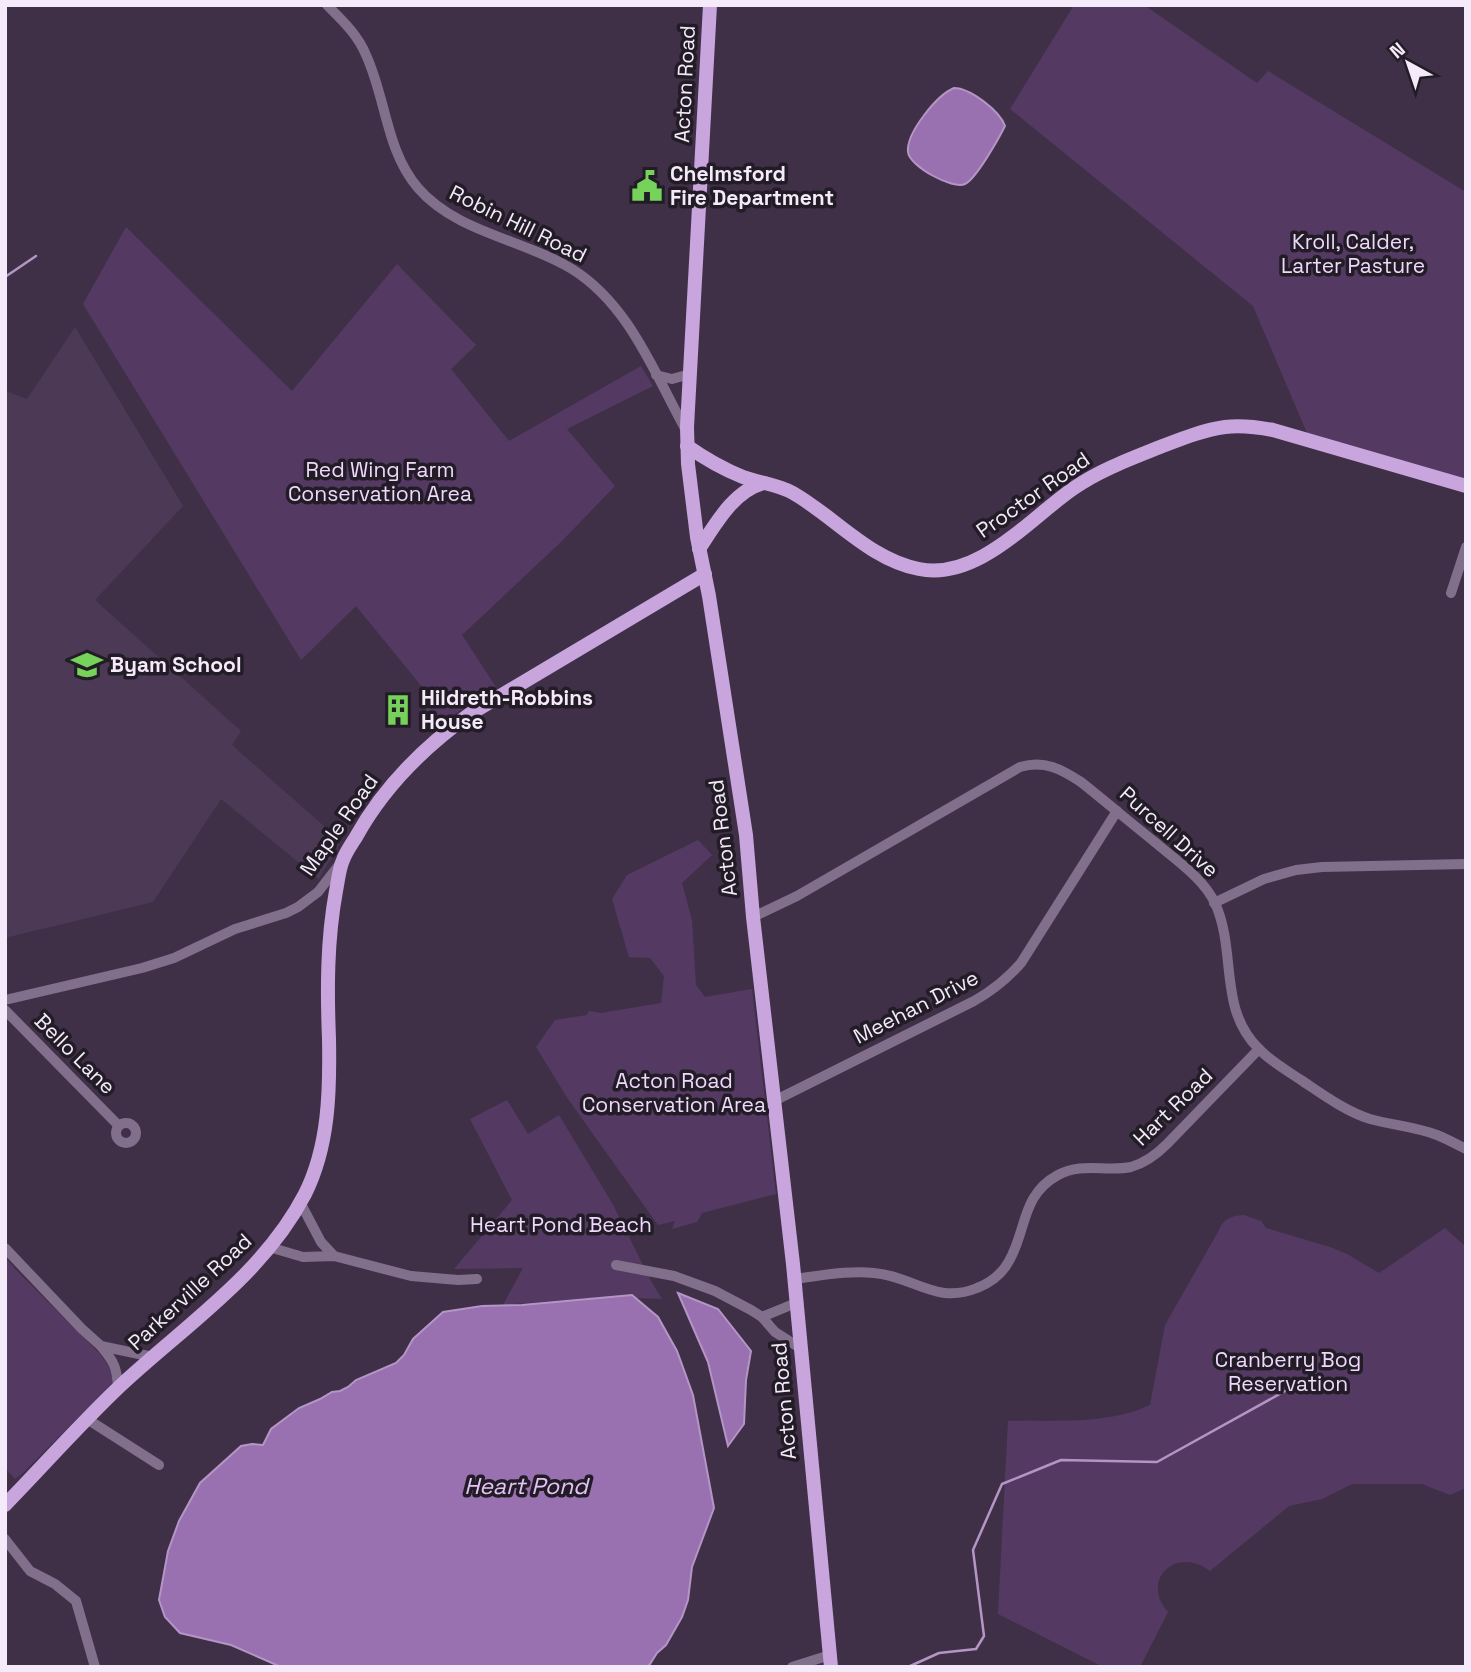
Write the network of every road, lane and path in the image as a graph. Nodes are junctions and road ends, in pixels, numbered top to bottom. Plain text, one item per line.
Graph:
1 (327, 5) edge
2 (710, 5) edge
3 (690, 374) junction
4 (656, 375) junction
5 (687, 440) junction
6 (764, 483) junction
7 (1466, 486) edge
8 (1466, 547) edge
9 (699, 549) junction
10 (705, 574) junction
11 (1451, 593) dead end
12 (1117, 811) junction
13 (342, 861) junction
14 (1466, 864) edge
15 (1214, 903) junction
16 (753, 917) junction
17 (5, 1000) edge
18 (5, 1010) edge
19 (1259, 1049) junction
20 (774, 1101) junction
21 (118, 1125) dead end
22 (1466, 1149) edge
23 (300, 1202) junction
24 (269, 1247) junction
25 (5, 1248) edge
26 (334, 1256) junction
27 (616, 1265) dead end
28 (477, 1279) dead end
29 (794, 1279) junction
30 (796, 1303) junction
31 (762, 1317) junction
32 (101, 1346) junction
33 (800, 1348) junction
34 (153, 1357) junction
35 (118, 1388) junction
36 (87, 1419) junction
37 (159, 1465) dead end
38 (5, 1505) edge
39 (5, 1539) edge
40 (831, 1661) edge
41 (94, 1667) edge
42 (792, 1667) edge

1 - 4 street, Robin Hill Road
2 - 3 main road, Acton Road
3 - 4 street
3 - 5 main road, Acton Road
4 - 5 street, Robin Hill Road
5 - 6 main road, Proctor Road
5 - 9 main road, Acton Road
6 - 7 main road, Proctor Road
6 - 9 main road
8 - 11 street
9 - 10 main road, Acton Road
10 - 13 main road, Maple Road
10 - 16 main road, Acton Road
12 - 15 street, Purcell Drive
12 - 16 street, Purcell Drive
12 - 20 street, Meehan Drive
13 - 17 street, Maple Road
13 - 23 main road, Parkerville Road
14 - 15 street
15 - 19 street, Purcell Drive
16 - 20 main road, Acton Road
18 - 21 street, Bello Lane
19 - 22 street, Purcell Drive
19 - 29 street, Hart Road
20 - 29 main road, Acton Road
23 - 24 main road, Parkerville Road
23 - 26 street
24 - 26 street
24 - 34 main road, Parkerville Road
25 - 32 street
26 - 28 street
27 - 31 street
29 - 30 main road, Acton Road
30 - 31 street
30 - 33 main road, Acton Road
31 - 33 street
32 - 34 street
32 - 35 street
33 - 40 main road, Acton Road
34 - 35 main road, Parkerville Road
35 - 36 main road, Parkerville Road
36 - 37 street
36 - 38 main road, Parkerville Road
39 - 41 street
40 - 42 street

